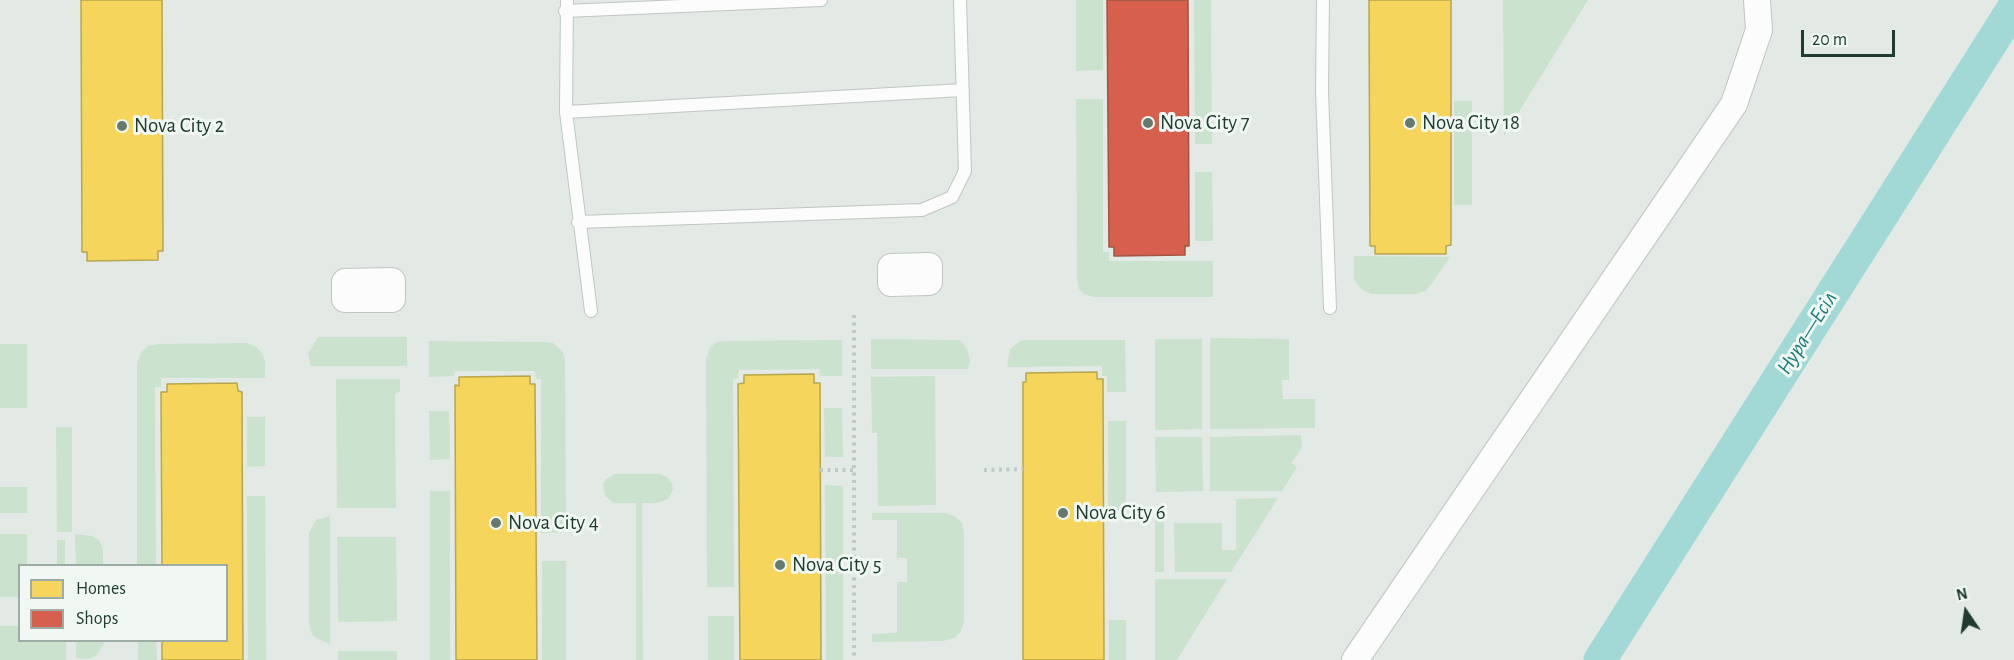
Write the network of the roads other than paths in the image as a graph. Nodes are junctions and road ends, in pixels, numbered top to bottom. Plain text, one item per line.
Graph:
1 (821, 0) edge
2 (960, 0) edge
3 (1323, 0) edge
4 (1757, 0) edge
5 (566, 6) edge
6 (963, 90) junction
7 (566, 112) junction
8 (578, 222) junction
9 (1330, 308) dead end
10 (591, 311) dead end
11 (1356, 660) edge

1 - 5 lane
2 - 6 lane
3 - 9 lane
4 - 11 street
5 - 7 lane
6 - 7 lane
6 - 8 lane
7 - 8 lane
8 - 10 lane

